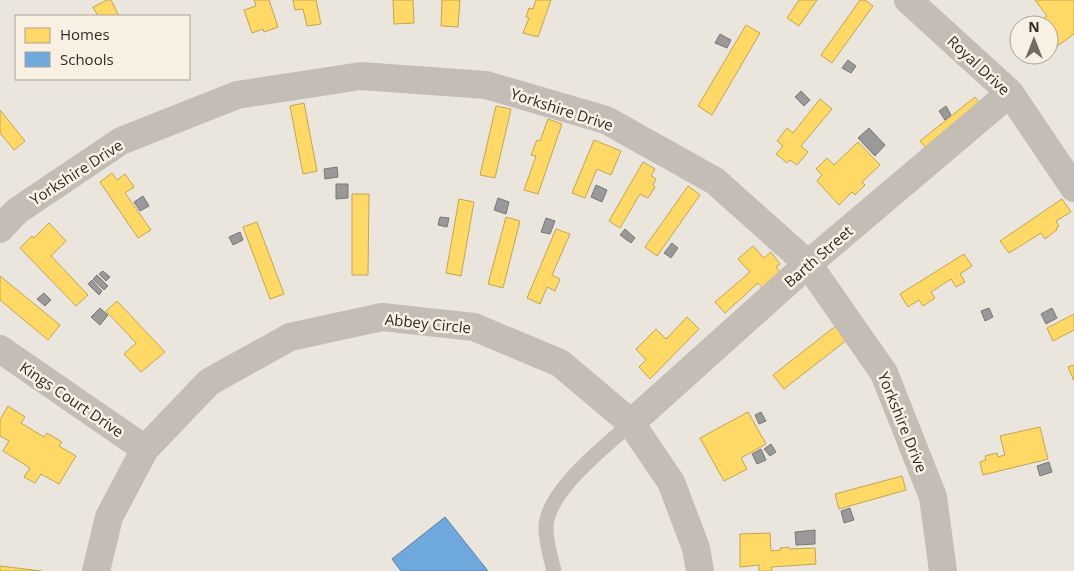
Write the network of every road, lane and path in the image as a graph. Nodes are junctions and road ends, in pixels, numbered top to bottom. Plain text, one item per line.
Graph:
1 (908, 0) edge
2 (1010, 93) junction
3 (1074, 188) edge
4 (0, 230) edge
5 (808, 264) junction
6 (0, 350) edge
7 (631, 423) junction
8 (145, 449) junction
9 (96, 571) edge
10 (554, 571) edge
11 (700, 571) edge
12 (943, 571) edge

1 - 2 street, Royal Drive
2 - 3 street, Royal Drive
2 - 5 street, Barth Street
4 - 5 street, Yorkshire Drive
5 - 7 street, Barth Street
5 - 12 street, Yorkshire Drive
6 - 8 street, Kings Court Drive
7 - 8 street, Abbey Circle
7 - 10 lane
7 - 11 street, Abbey Circle
8 - 9 street, Abbey Circle

